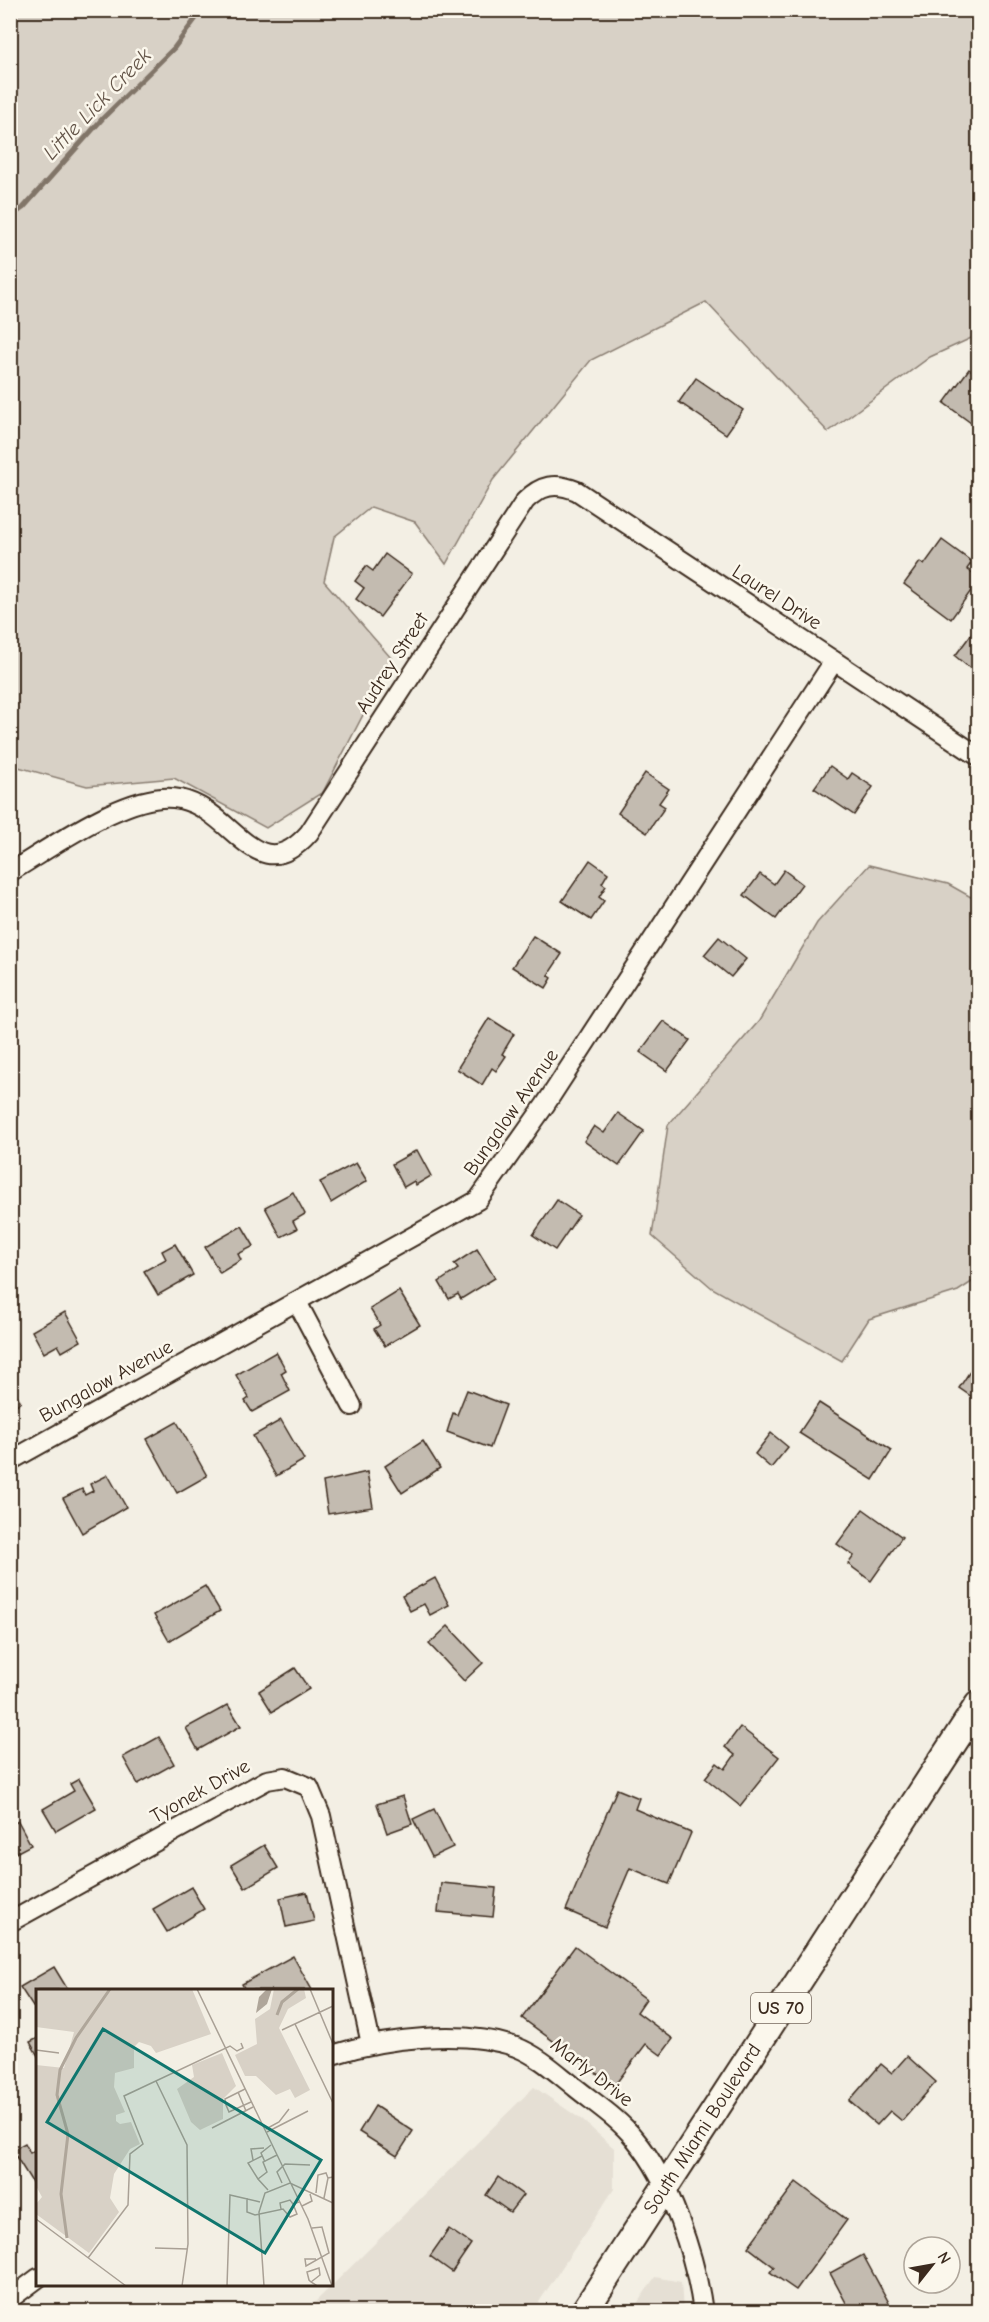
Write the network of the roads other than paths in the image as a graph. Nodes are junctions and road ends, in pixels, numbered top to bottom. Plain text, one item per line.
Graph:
1 (548, 485) joint
2 (834, 661) junction
3 (978, 756) edge
4 (10, 872) edge
5 (297, 1302) junction
6 (352, 1406) dead end
7 (10, 1461) edge
8 (978, 1705) edge
9 (10, 1922) edge
10 (371, 2044) junction
11 (333, 2055) edge
12 (664, 2186) junction
13 (36, 2280) edge
14 (10, 2299) edge
15 (584, 2312) edge
16 (703, 2312) edge

1 - 2 street, Laurel Drive
1 - 4 street, Audrey Street
2 - 3 street, Laurel Drive
2 - 5 street, Bungalow Avenue
5 - 6 street
5 - 7 street, Bungalow Avenue
8 - 12 highway, South Miami Boulevard / US 70
9 - 10 street, Tyonek Drive
10 - 11 street, Marly Drive
10 - 12 street, Marly Drive
12 - 15 highway, South Miami Boulevard / US 70
12 - 16 street, Marly Drive
13 - 14 street

